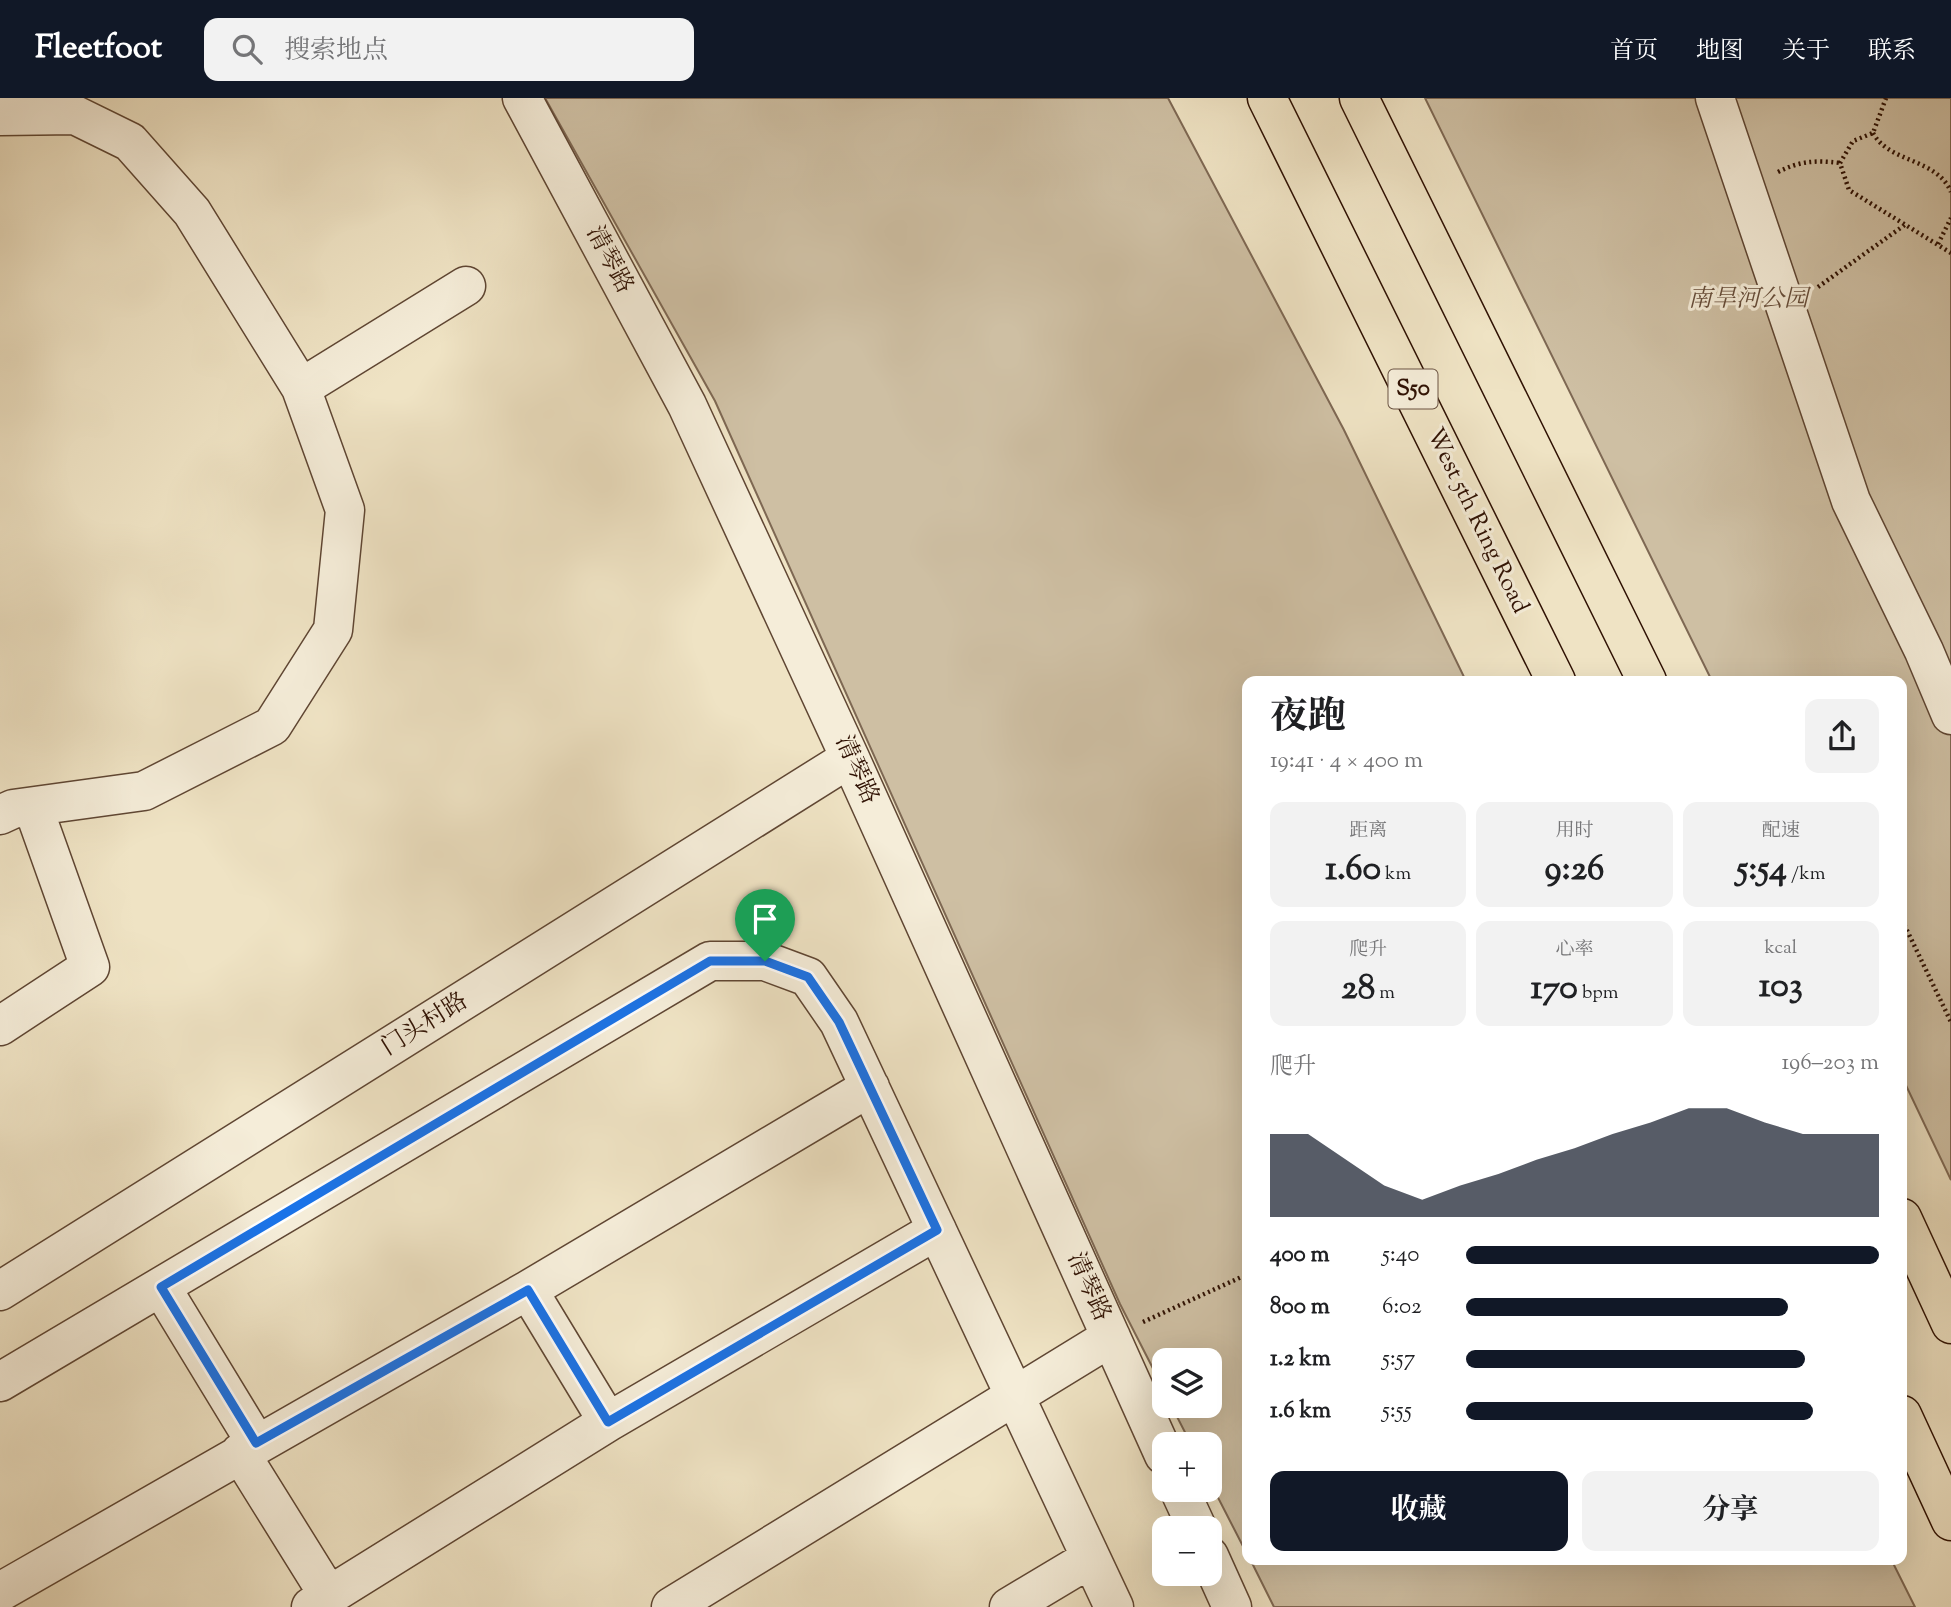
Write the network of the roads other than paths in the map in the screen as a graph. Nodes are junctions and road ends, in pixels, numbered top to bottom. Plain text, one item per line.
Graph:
1 (522, 98) edge
2 (1267, 98) edge
3 (1359, 98) edge
4 (1715, 98) edge
5 (77, 107) edge
6 (0, 116) edge
7 (466, 286) dead end
8 (301, 388) junction
9 (1554, 676) edge
10 (1645, 676) edge
11 (1951, 716) edge
12 (850, 758) junction
13 (17, 811) edge
14 (0, 1026) edge
15 (870, 1087) junction
16 (1907, 1229) edge
17 (937, 1230) junction
18 (161, 1287) junction
19 (528, 1290) junction
20 (0, 1292) edge
21 (1951, 1324) edge
22 (1111, 1337) junction
23 (0, 1382) edge
24 (1015, 1397) junction
25 (608, 1422) junction
26 (1907, 1426) edge
27 (1154, 1432) edge
28 (248, 1448) junction
29 (1951, 1521) edge
30 (1091, 1558) junction
31 (1222, 1585) edge
32 (0, 1592) edge
33 (320, 1602) edge
34 (671, 1607) edge
35 (1009, 1607) edge
36 (1114, 1607) edge
37 (1232, 1607) edge

1 - 12 street, 清琴路
2 - 9 highway, West 5th Ring Road / S50
3 - 10 highway
4 - 11 street
5 - 6 street
5 - 8 street
7 - 8 street
8 - 13 street
12 - 20 street, 门头村路
12 - 22 street, 清琴路
13 - 14 street
15 - 17 street
15 - 18 street
15 - 19 street
16 - 21 highway
17 - 24 street
17 - 25 street
18 - 23 street
18 - 28 street
19 - 25 street
19 - 28 street
22 - 24 street
22 - 27 street, 清琴路
24 - 30 street
24 - 34 street
25 - 33 street
26 - 29 highway
28 - 32 street
28 - 33 street
30 - 35 street
30 - 36 street
31 - 37 street

